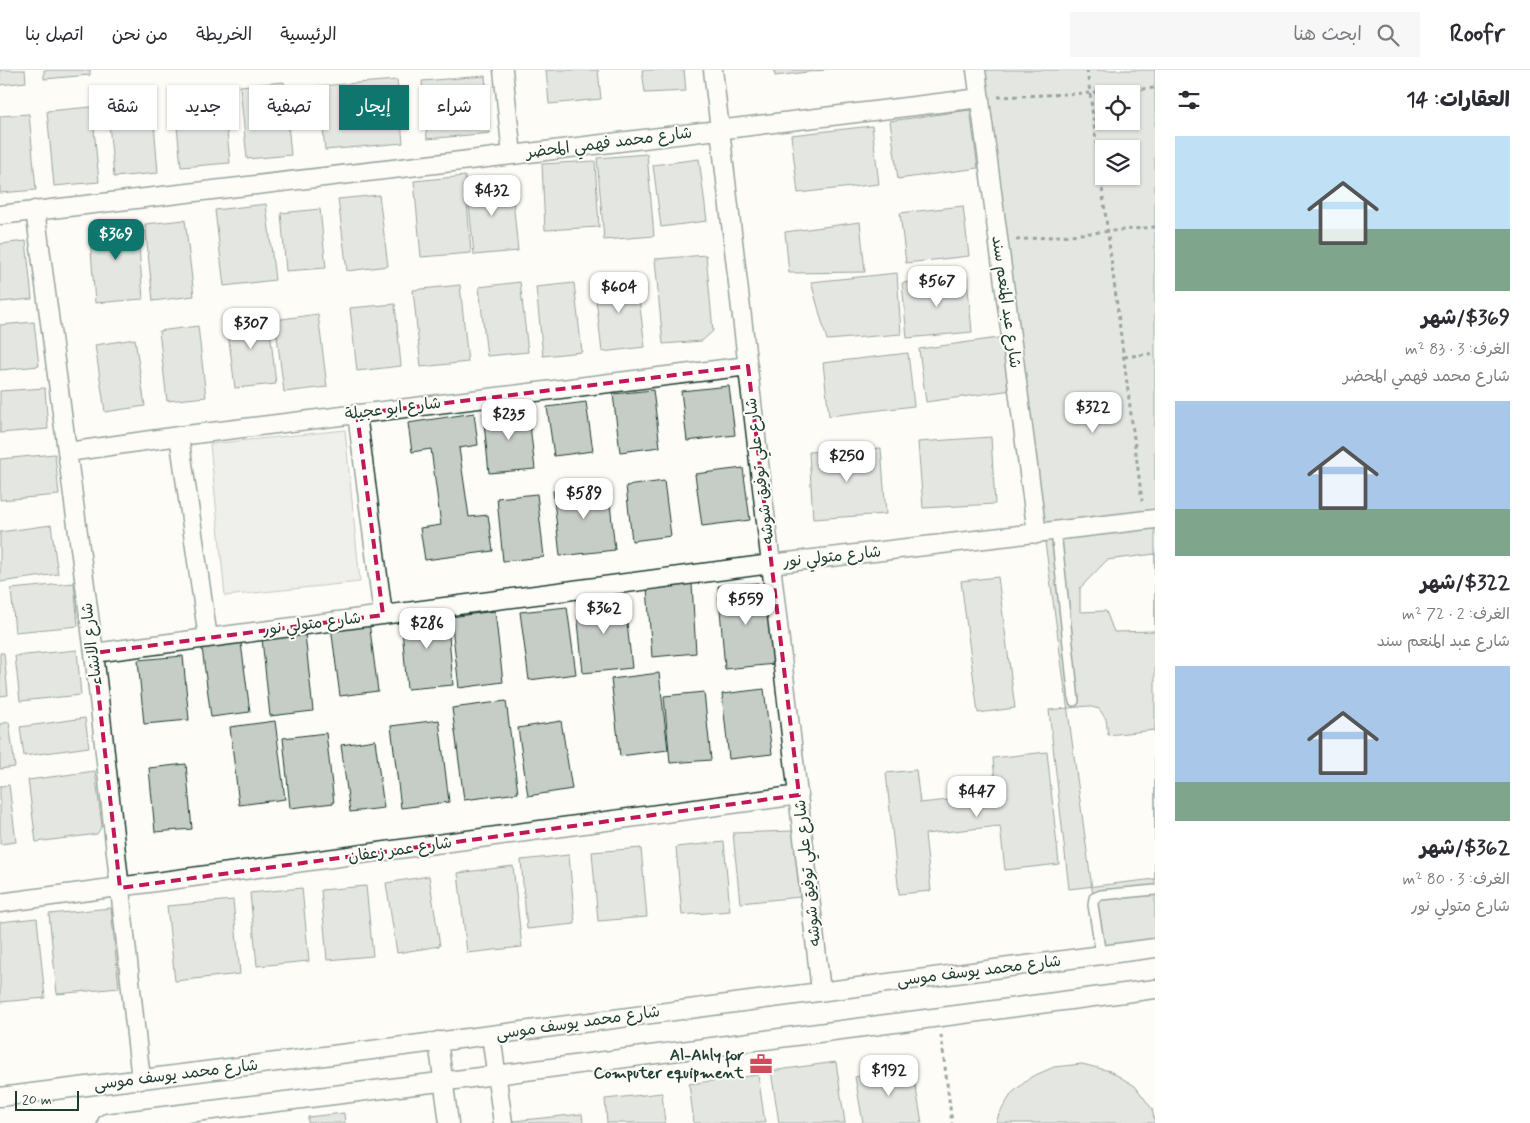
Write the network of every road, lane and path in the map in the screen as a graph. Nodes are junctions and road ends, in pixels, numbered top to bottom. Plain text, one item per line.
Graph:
1 (503, 70) edge
2 (713, 70) edge
3 (976, 70) edge
4 (1087, 70) edge
5 (1155, 88) edge
6 (1090, 93) junction
7 (980, 98) junction
8 (721, 130) junction
9 (512, 155) junction
10 (35, 210) junction
11 (0, 215) edge
12 (1155, 226) edge
13 (1108, 231) junction
14 (998, 241) junction
15 (1155, 353) edge
16 (1124, 357) junction
17 (748, 366) junction
18 (357, 414) junction
19 (179, 436) junction
20 (68, 452) junction
21 (1150, 520) edge
22 (1056, 532) junction
23 (1037, 534) junction
24 (771, 564) junction
25 (383, 615) junction
26 (208, 638) junction
27 (94, 654) junction
28 (1074, 701) dead end
29 (799, 795) junction
30 (120, 888) junction
31 (1155, 890) edge
32 (0, 903) edge
33 (1155, 948) edge
34 (1101, 955) junction
35 (1155, 989) edge
36 (821, 991) junction
37 (939, 1017) junction
38 (491, 1035) junction
39 (438, 1041) junction
40 (496, 1075) junction
41 (141, 1080) junction
42 (444, 1081) junction
43 (0, 1097) edge
44 (107, 1123) edge
45 (449, 1123) edge
46 (503, 1123) edge
47 (952, 1123) edge

1 - 9 street
2 - 8 street, شارع علي توفيق شوشه
3 - 7 street, شارع عبد المنعم سند
4 - 6 path
5 - 6 path
6 - 7 path
6 - 13 path
7 - 8 street, شارع محمد فهمي المحضر
7 - 14 street, شارع عبد المنعم سند
8 - 9 street, شارع محمد فهمي المحضر
8 - 17 street, شارع علي توفيق شوشه
9 - 10 street, شارع محمد فهمي المحضر
10 - 11 street, شارع محمد فهمي المحضر
10 - 20 street, شارع الانشاء
12 - 13 path
13 - 14 path
13 - 16 path
14 - 23 street, شارع عبد المنعم سند
15 - 16 path
16 - 21 path
17 - 18 street, شارع ابو عجيلة
17 - 24 street, شارع علي توفيق شوشه
18 - 19 street, شارع ابو عجيلة
18 - 25 street
19 - 20 street, شارع ابو عجيلة
19 - 26 street
20 - 27 street, شارع الانشاء
21 - 22 street, شارع متولي نور
22 - 23 street, شارع متولي نور
22 - 28 lane
23 - 24 street, شارع متولي نور
24 - 25 street, شارع متولي نور
24 - 29 street, شارع علي توفيق شوشه
25 - 26 street, شارع متولي نور
26 - 27 street, شارع متولي نور
27 - 30 street, شارع الانشاء
29 - 30 street, شارع عمر زعفان
29 - 36 street, شارع علي توفيق شوشه
30 - 32 street, شارع عمر زعفان
30 - 41 street, شارع الانشاء
31 - 34 lane
33 - 34 street, شارع محمد يوسف موسى
34 - 36 street, شارع محمد يوسف موسى
35 - 37 street
36 - 38 street, شارع محمد يوسف موسى
37 - 40 street
37 - 47 path
38 - 39 street, شارع محمد يوسف موسى
38 - 40 street
39 - 41 street, شارع محمد يوسف موسى
39 - 42 street
40 - 42 street
40 - 46 street
41 - 43 street, شارع محمد يوسف موسى
42 - 44 street
42 - 45 street

